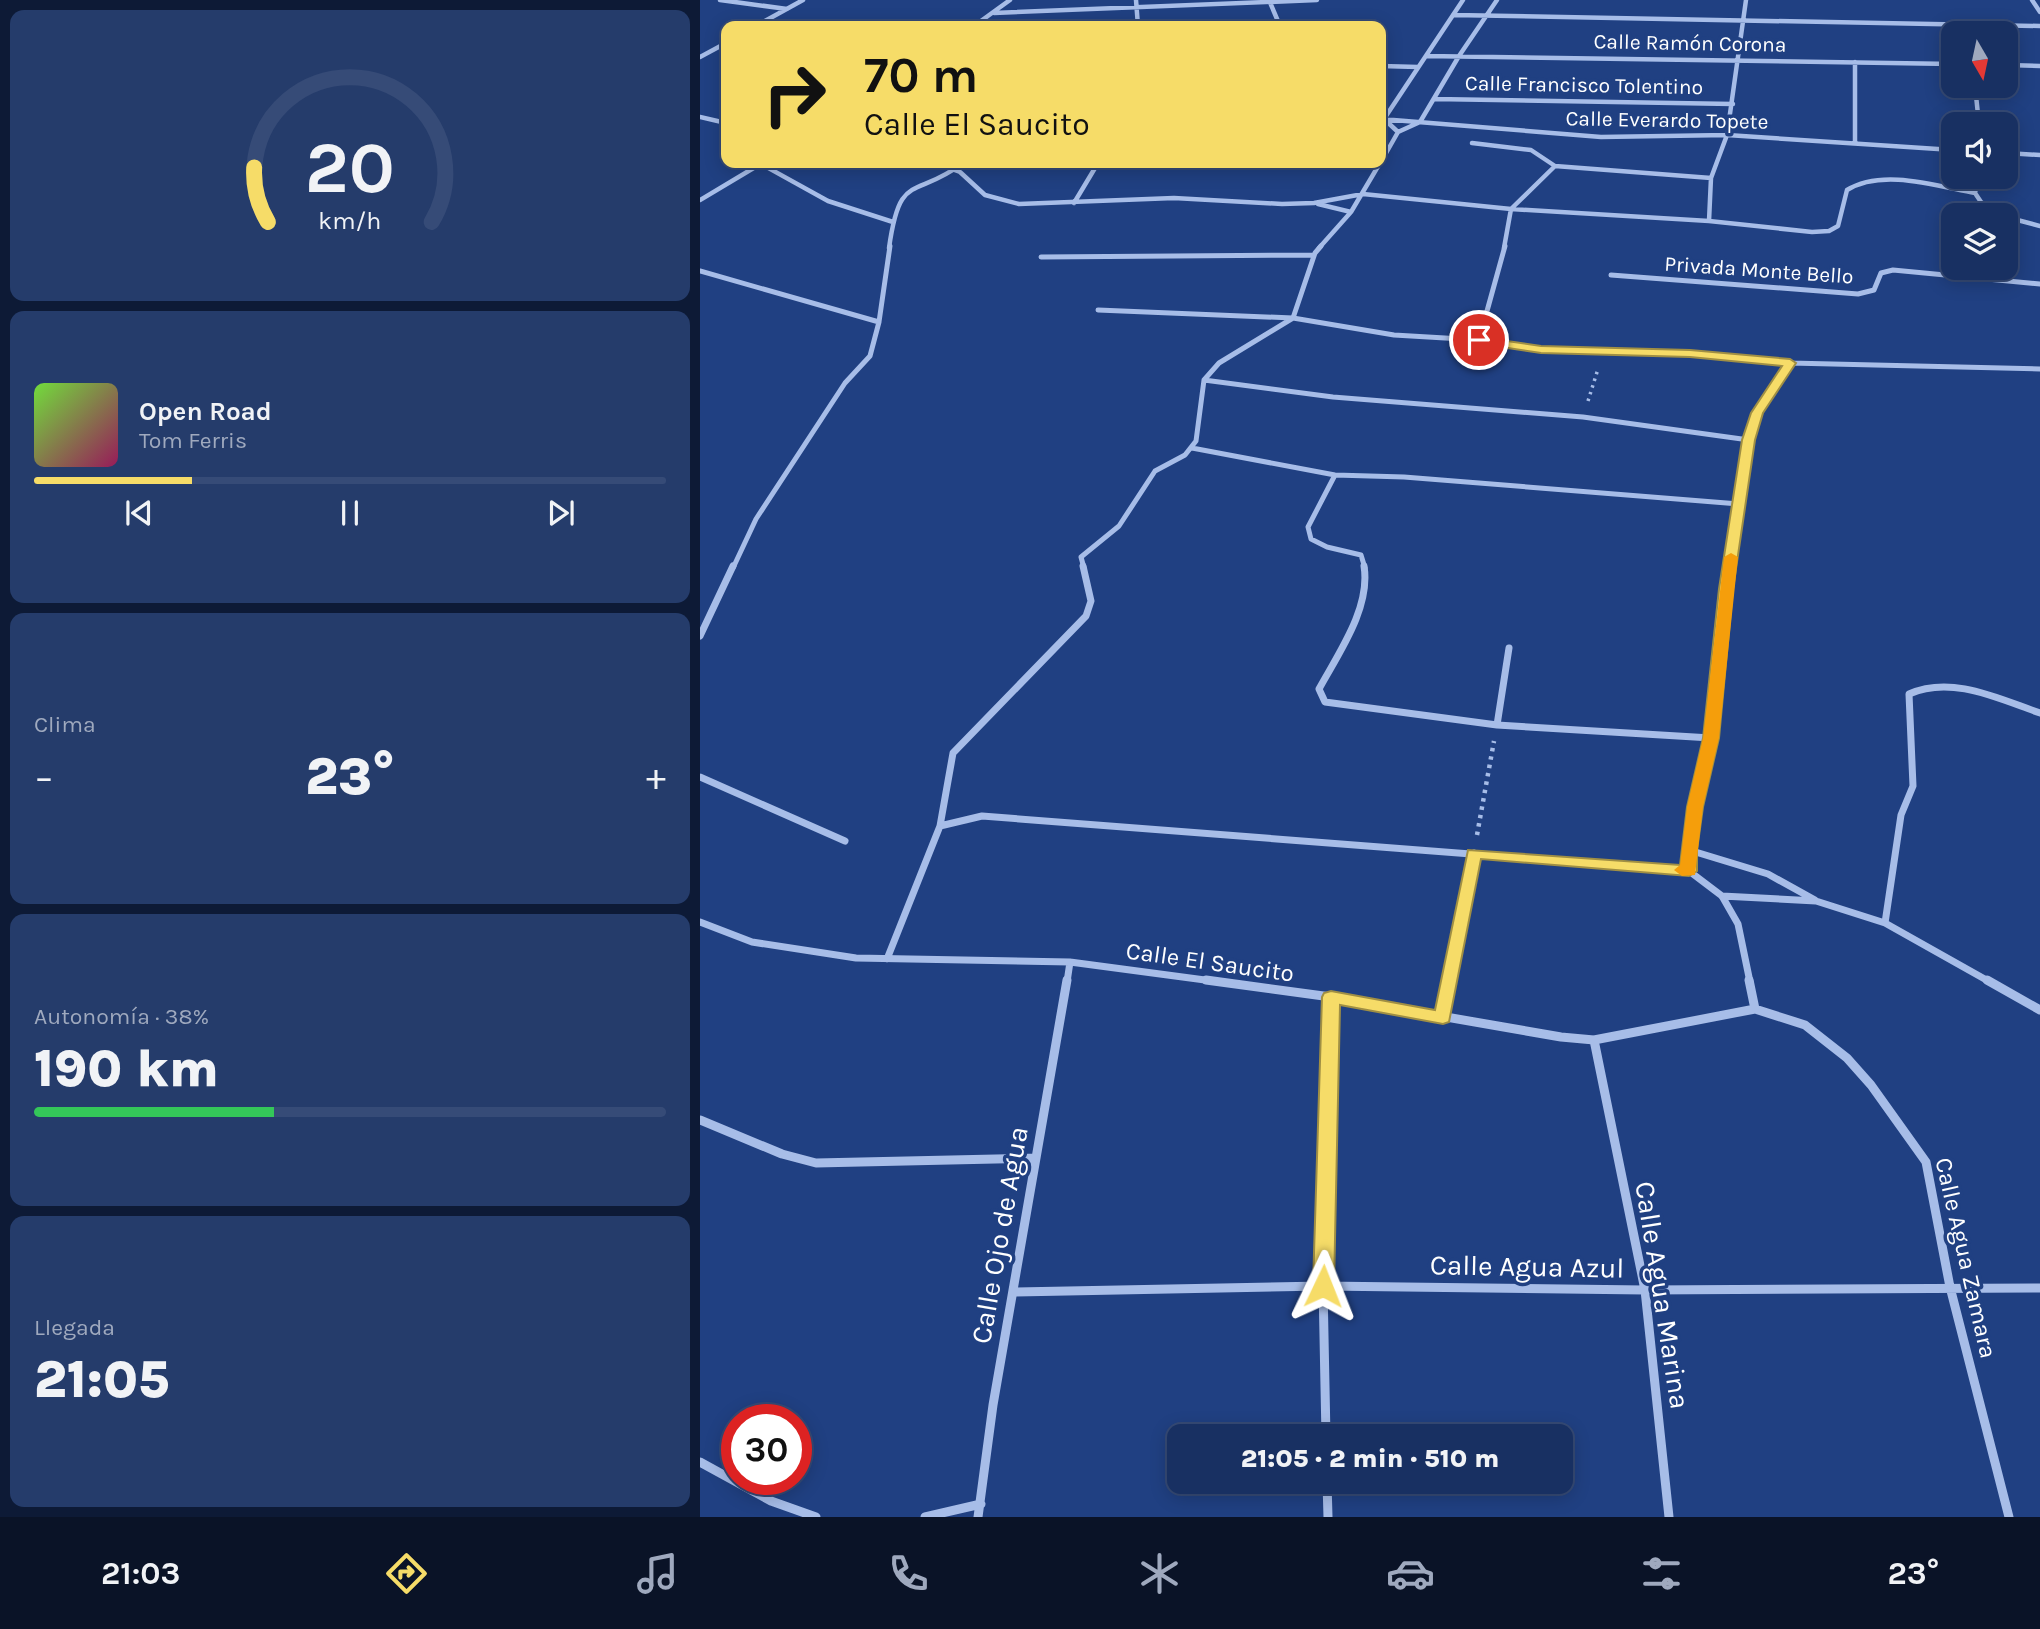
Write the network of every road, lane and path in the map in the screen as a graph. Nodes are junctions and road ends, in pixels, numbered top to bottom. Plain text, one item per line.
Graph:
1 (720, 0) edge
2 (803, 0) edge
3 (1010, 0) edge
4 (1136, 0) edge
5 (1317, 0) edge
6 (1463, 0) edge
7 (1497, 0) edge
8 (1746, 0) edge
9 (2032, 0) edge
10 (1269, 1) edge
11 (1137, 7) junction
12 (787, 9) junction
13 (2040, 12) edge
14 (994, 13) junction
15 (1453, 15) junction
16 (1487, 17) junction
17 (1743, 18) junction
18 (765, 21) edge
19 (982, 21) edge
20 (1138, 21) edge
21 (1278, 21) edge
22 (2040, 26) edge
23 (721, 46) edge
24 (700, 49) edge
25 (711, 51) junction
26 (1426, 56) junction
27 (1459, 56) junction
28 (700, 57) edge
29 (1737, 59) junction
30 (1855, 62) junction
31 (1941, 64) edge
32 (2018, 65) edge
33 (1386, 66) edge
34 (2040, 66) edge
35 (1418, 67) junction
36 (1434, 99) junction
37 (1733, 104) junction
38 (1386, 115) edge
39 (700, 117) edge
40 (1386, 119) edge
41 (721, 122) edge
42 (1386, 122) edge
43 (1420, 122) junction
44 (1398, 132) junction
45 (1727, 135) junction
46 (1472, 143) dead end
47 (1855, 143) junction
48 (1941, 148) edge
49 (1386, 152) edge
50 (2018, 154) edge
51 (2040, 155) edge
52 (1555, 166) junction
53 (754, 168) edge
54 (771, 168) edge
55 (952, 168) edge
56 (1095, 168) edge
57 (1377, 168) edge
58 (955, 169) junction
59 (1711, 178) junction
60 (1976, 189) edge
61 (700, 190) edge
62 (712, 193) junction
63 (1975, 193) junction
64 (1363, 194) junction
65 (700, 200) edge
66 (1074, 203) junction
67 (1314, 203) junction
68 (1982, 203) edge
69 (1511, 209) junction
70 (1352, 212) junction
71 (1709, 221) junction
72 (2018, 221) edge
73 (892, 222) junction
74 (2040, 226) edge
75 (1314, 255) junction
76 (1041, 257) dead end
77 (700, 271) edge
78 (1611, 275) dead end
79 (2040, 284) edge
80 (1098, 310) dead end
81 (1293, 318) junction
82 (879, 322) junction
83 (1479, 340) junction
84 (1604, 352) junction
85 (1790, 363) junction
86 (2040, 369) edge
87 (1205, 380) junction
88 (1583, 417) junction
89 (1749, 440) junction
90 (1192, 448) junction
91 (1335, 475) junction
92 (1739, 504) junction
93 (700, 636) edge
94 (1508, 648) dead end
95 (2040, 713) edge
96 (1497, 725) junction
97 (1711, 738) junction
98 (700, 777) edge
99 (940, 826) junction
100 (845, 841) dead end
101 (1689, 850) junction
102 (1474, 853) junction
103 (1689, 871) junction
104 (1723, 896) junction
105 (1816, 901) junction
106 (700, 922) edge
107 (1885, 923) junction
108 (887, 959) junction
109 (1070, 962) junction
110 (1331, 997) junction
111 (1755, 1009) junction
112 (2040, 1010) edge
113 (1443, 1017) junction
114 (1594, 1040) junction
115 (700, 1120) edge
116 (1036, 1158) junction
117 (1323, 1286) junction
118 (1950, 1287) junction
119 (2040, 1288) edge
120 (1644, 1290) junction
121 (1013, 1292) junction
122 (1326, 1424) edge
123 (700, 1462) edge
124 (1327, 1494) edge
125 (981, 1504) junction
126 (816, 1517) edge
127 (925, 1517) edge
128 (978, 1517) edge
129 (1328, 1517) edge
130 (1670, 1517) edge
131 (2009, 1517) edge

1 - 12 street
2 - 12 street
3 - 14 street
4 - 11 street
5 - 10 street
6 - 15 street
7 - 16 street
8 - 17 street
9 - 13 street
10 - 11 street
10 - 21 street
11 - 14 street
11 - 20 street
12 - 18 street
14 - 19 street
15 - 16 street
15 - 26 street
16 - 17 street
16 - 27 street
17 - 22 street
17 - 29 street
23 - 25 street
24 - 25 street
25 - 28 street
26 - 27 street, Calle Ramón Corona
26 - 35 street
27 - 29 street, Calle Ramón Corona
27 - 36 street
29 - 30 street, Calle Ramón Corona
29 - 37 street
30 - 31 street, Calle Ramón Corona
30 - 47 street
32 - 34 street
33 - 35 street
35 - 38 street
36 - 37 street, Calle Francisco Tolentino
36 - 43 street
37 - 45 street
39 - 41 street
40 - 43 street, Calle Everardo Topete
42 - 44 street
43 - 44 street
43 - 45 street, Calle Everardo Topete
44 - 49 street
45 - 47 street, Calle Everardo Topete
45 - 59 street
46 - 52 street
47 - 48 street, Calle Everardo Topete
50 - 51 street
52 - 59 street
52 - 69 street
53 - 62 street
54 - 73 street
55 - 58 street
56 - 66 street
57 - 64 street
58 - 66 street
58 - 73 street
59 - 71 street
60 - 63 street
61 - 62 street
62 - 65 street
63 - 68 street
63 - 71 street
64 - 67 street
64 - 69 street
64 - 70 street
66 - 67 street
67 - 70 street
69 - 71 street
69 - 83 street
70 - 75 street
72 - 74 street
73 - 82 street
75 - 76 street
75 - 81 street
77 - 82 street
78 - 79 street, Privada Monte Bello
80 - 81 street
81 - 83 street
81 - 87 street
82 - 93 street
83 - 84 street
84 - 85 street
84 - 88 path
85 - 86 street
85 - 89 street
87 - 88 street
87 - 90 street
88 - 89 street
89 - 92 street
90 - 91 street
90 - 99 street
91 - 92 street
91 - 96 street
92 - 97 street
94 - 96 street
95 - 107 street
96 - 97 street
96 - 102 path
97 - 101 street
98 - 100 street
99 - 102 street
99 - 108 street
101 - 103 street
101 - 105 street
102 - 103 street
102 - 113 street
103 - 104 street
104 - 105 street
104 - 111 street
105 - 107 street
106 - 108 street, Calle El Saucito
107 - 112 street
108 - 109 street, Calle El Saucito
109 - 110 street, Calle El Saucito
109 - 116 street, Calle Ojo de Agua
110 - 113 street, Calle El Saucito
110 - 117 street
111 - 114 street, Calle El Saucito
111 - 118 street, Calle Agua Zamara
113 - 114 street, Calle El Saucito
114 - 120 street, Calle Agua Marina
115 - 116 street
116 - 121 street, Calle Ojo de Agua
117 - 120 street, Calle Agua Azul
117 - 121 street, Calle Agua Azul
117 - 122 street
118 - 119 street, Calle Agua Azul
118 - 120 street, Calle Agua Azul
118 - 131 street, Calle Agua Zamara
120 - 130 street, Calle Agua Marina
121 - 125 street, Calle Ojo de Agua
123 - 126 street
124 - 129 street
125 - 127 street
125 - 128 street, Calle Ojo de Agua

